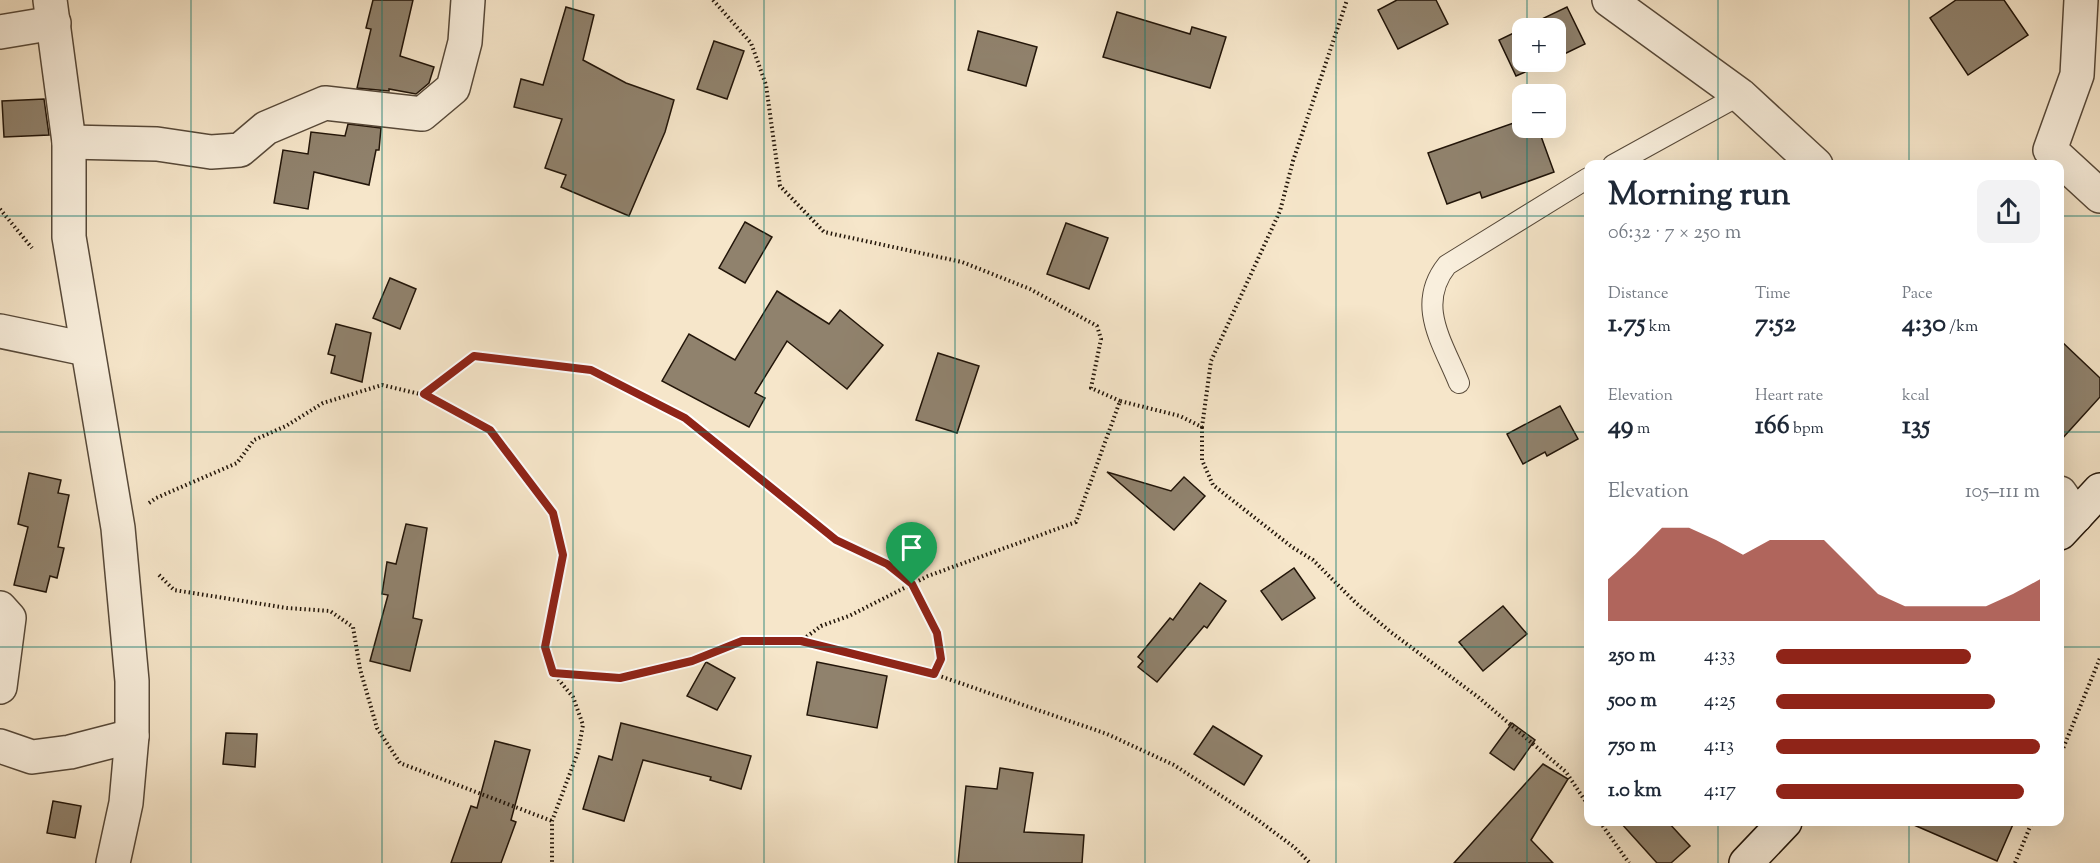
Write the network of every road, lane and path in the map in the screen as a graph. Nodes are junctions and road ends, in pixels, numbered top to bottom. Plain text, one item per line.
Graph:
1 (468, 0) edge
2 (713, 0) edge
3 (1347, 0) edge
4 (1609, 0) edge
5 (2081, 0) edge
6 (52, 11) edge
7 (0, 32) edge
8 (1740, 95) junction
9 (69, 142) junction
10 (1622, 160) edge
11 (1811, 160) edge
12 (2061, 160) edge
13 (2064, 163) edge
14 (1584, 180) edge
15 (2100, 196) edge
16 (0, 331) edge
17 (86, 349) junction
18 (1460, 383) dead end
19 (424, 394) junction
20 (1120, 401) junction
21 (1202, 427) junction
22 (2100, 490) edge
23 (2065, 514) edge
24 (119, 533) junction
25 (912, 584) junction
26 (0, 608) edge
27 (801, 641) junction
28 (2100, 658) edge
29 (553, 673) junction
30 (934, 674) junction
31 (0, 687) edge
32 (132, 736) junction
33 (0, 746) edge
34 (2064, 746) edge
35 (1584, 799) edge
36 (552, 821) junction
37 (1603, 826) edge
38 (1781, 826) edge
39 (2030, 826) edge
40 (113, 863) edge
41 (552, 863) edge
42 (1310, 863) edge
43 (1629, 863) edge
44 (1746, 863) edge
45 (2014, 863) edge

1 - 9 street
2 - 20 path
3 - 21 path
4 - 8 street
5 - 12 street
6 - 7 street
6 - 9 street
8 - 10 lane
8 - 11 street
9 - 17 street
13 - 15 street
14 - 18 lane
16 - 17 street
17 - 24 street
19 - 24 path
19 - 25 path
19 - 29 path
20 - 21 path
20 - 25 path
21 - 35 path
22 - 23 street
24 - 32 street
24 - 36 path
25 - 27 path
25 - 30 path
26 - 31 street
27 - 29 path
27 - 30 path
28 - 34 path
29 - 36 path
30 - 42 path
32 - 33 street
32 - 40 street
36 - 41 path
37 - 43 path
38 - 44 street
39 - 45 path

